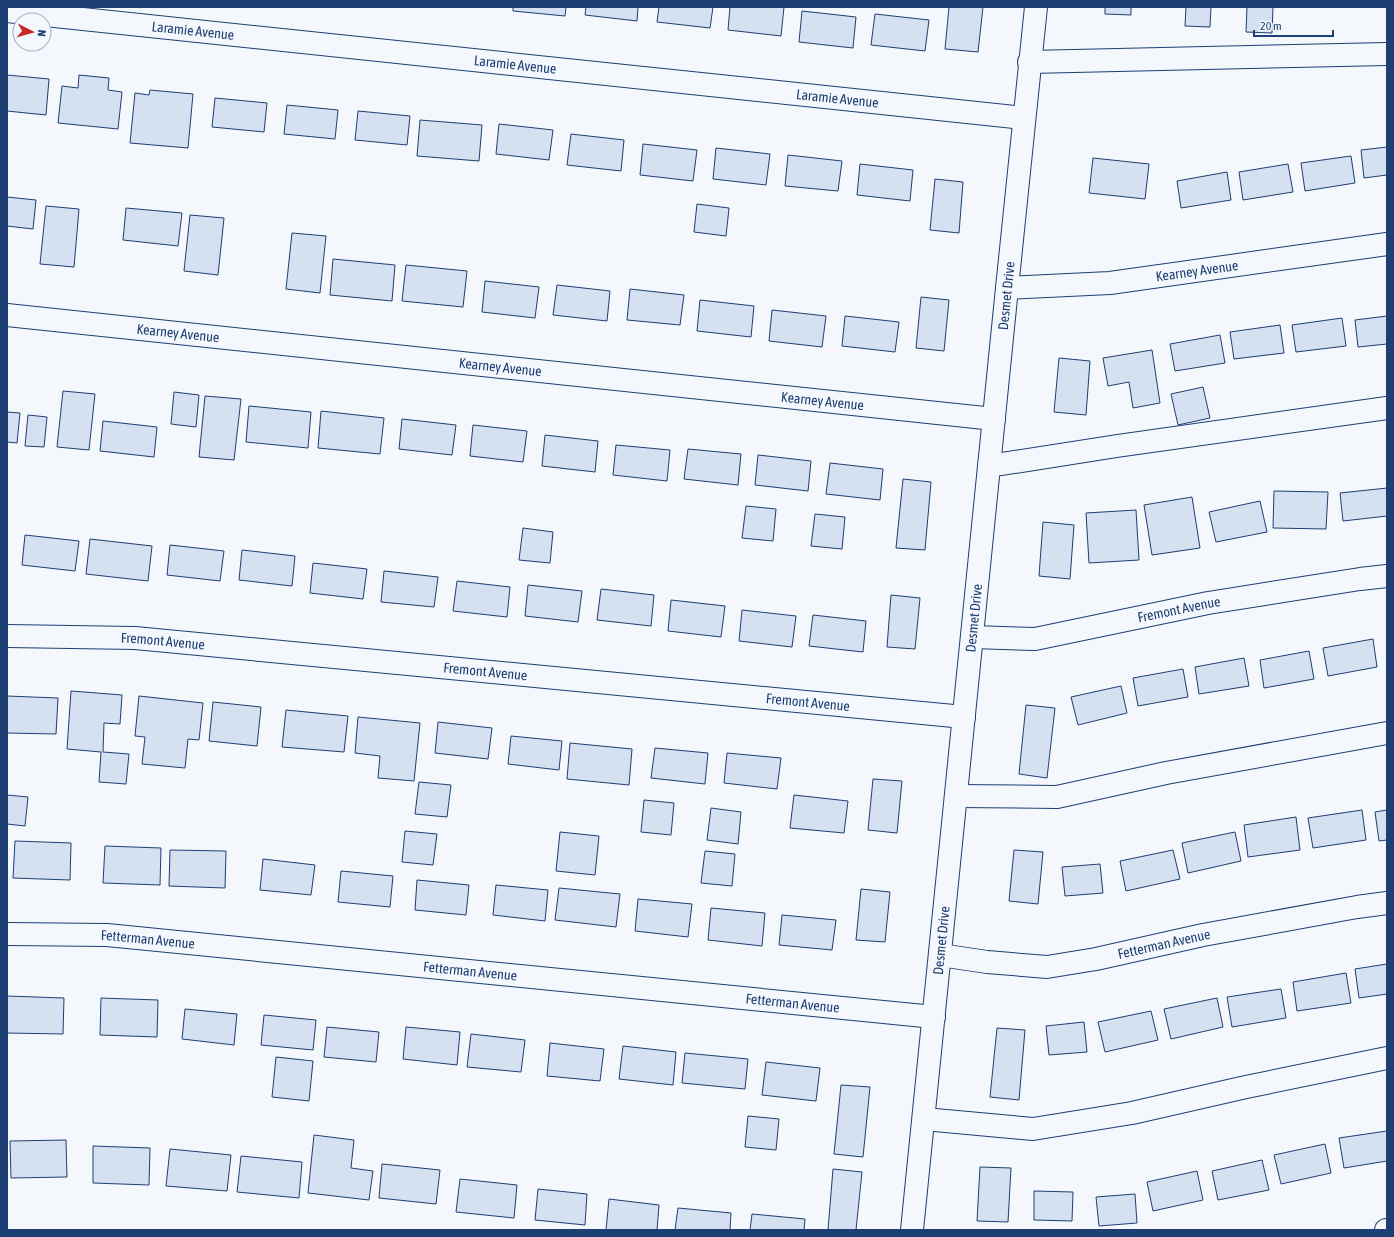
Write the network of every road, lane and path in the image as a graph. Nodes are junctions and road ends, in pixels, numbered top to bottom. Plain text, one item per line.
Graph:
1 (1036, 7) edge
2 (7, 12) edge
3 (1387, 54) edge
4 (1030, 62) junction
5 (1024, 118) junction
6 (1387, 244) edge
7 (1007, 288) junction
8 (7, 315) edge
9 (1387, 408) edge
10 (994, 419) junction
11 (989, 466) junction
12 (1387, 576) edge
13 (7, 636) edge
14 (972, 637) junction
15 (964, 717) junction
16 (1387, 732) edge
17 (956, 796) junction
18 (1387, 903) edge
19 (7, 934) edge
20 (940, 955) junction
21 (934, 1017) junction
22 (1387, 1058) edge
23 (924, 1119) junction
24 (912, 1230) edge

1 - 4 street, Desmet Drive
2 - 5 street, Laramie Avenue
3 - 4 street
4 - 5 street, Desmet Drive
5 - 7 street, Desmet Drive
6 - 7 street, Kearney Avenue
7 - 10 street, Desmet Drive
8 - 10 street, Kearney Avenue
9 - 11 street
10 - 11 street, Desmet Drive
11 - 14 street, Desmet Drive
12 - 14 street, Fremont Avenue
13 - 15 street, Fremont Avenue
14 - 15 street, Desmet Drive
15 - 17 street, Desmet Drive
16 - 17 street
17 - 20 street, Desmet Drive
18 - 20 street, Fetterman Avenue
19 - 21 street, Fetterman Avenue
20 - 21 street, Desmet Drive
21 - 23 street, Desmet Drive
22 - 23 street
23 - 24 street, Desmet Drive

